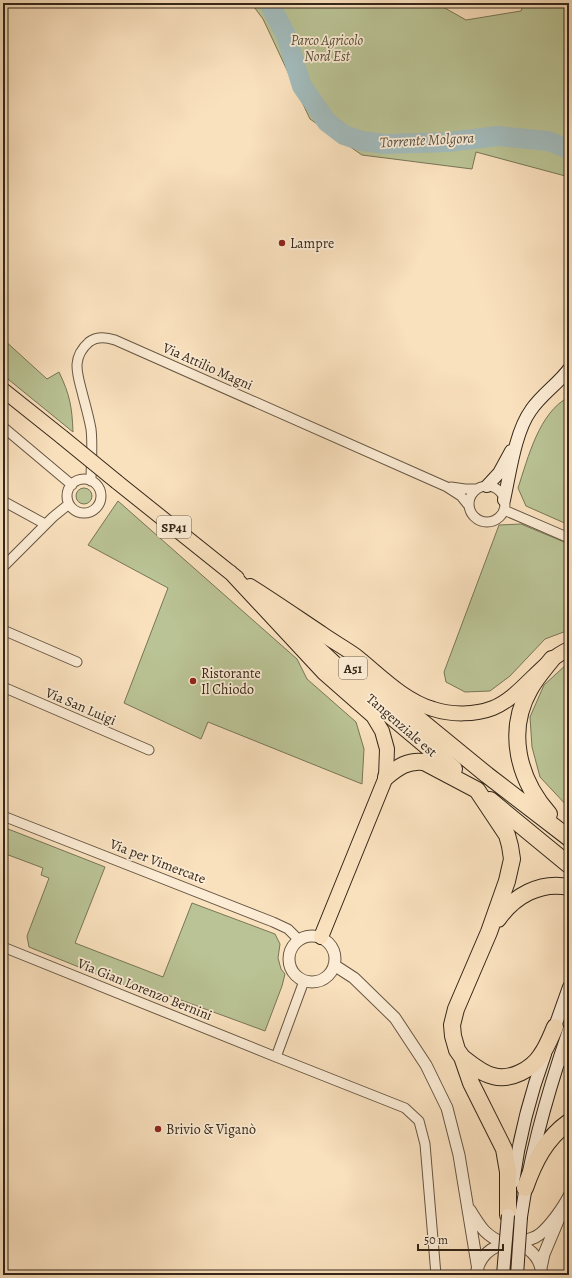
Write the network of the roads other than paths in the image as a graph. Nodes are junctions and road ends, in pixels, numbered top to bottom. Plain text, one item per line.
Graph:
1 (569, 369) edge
2 (569, 380) edge
3 (552, 389) junction
4 (3, 390) edge
5 (3, 427) edge
6 (519, 437) junction
7 (91, 481) junction
8 (72, 485) junction
9 (447, 487) junction
10 (482, 488) junction
11 (3, 501) edge
12 (69, 504) junction
13 (504, 505) junction
14 (469, 506) junction
15 (46, 524) junction
16 (569, 538) edge
17 (3, 567) edge
18 (230, 572) junction
19 (281, 614) junction
20 (3, 630) edge
21 (569, 649) edge
22 (552, 659) junction
23 (77, 662) dead end
24 (3, 687) edge
25 (149, 750) dead end
26 (386, 777) junction
27 (478, 790) junction
28 (3, 816) edge
29 (568, 837) edge
30 (569, 864) edge
31 (569, 887) edge
32 (489, 932) junction
33 (321, 937) junction
34 (299, 940) junction
35 (3, 947) edge
36 (334, 966) junction
37 (304, 981) junction
38 (569, 987) edge
39 (562, 1028) edge
40 (569, 1047) edge
41 (276, 1057) junction
42 (462, 1057) junction
43 (569, 1060) edge
44 (569, 1122) edge
45 (525, 1188) junction
46 (568, 1201) edge
47 (468, 1206) junction
48 (515, 1216) junction
49 (508, 1244) junction
50 (541, 1271) edge
51 (477, 1272) edge
52 (436, 1275) edge
53 (503, 1275) edge
54 (517, 1275) edge

1 - 3 main road
2 - 3 main road
3 - 6 main road
4 - 18 main road, SP41, bridge
5 - 8 street
6 - 10 main road
6 - 13 main road
7 - 8 street
7 - 9 street, Via Attilio Magni
7 - 12 street
8 - 12 street
9 - 10 street, Via Attilio Magni
9 - 14 street, Via Attilio Magni
10 - 13 street
10 - 14 street
11 - 15 street
12 - 15 street
13 - 14 street
13 - 16 street
15 - 17 street
18 - 19 main road, SP41
18 - 22 main road
18 - 26 main road
19 - 27 highway, Tangenziale est / A51
19 - 29 highway, Tangenziale est / A51
20 - 23 street
21 - 22 main road
22 - 29 highway
24 - 25 street, Via San Luigi
26 - 27 highway
26 - 33 main road
27 - 30 highway, Tangenziale est / A51
27 - 32 highway
28 - 34 street, Via per Vimercate
31 - 32 highway
32 - 42 highway
33 - 34 street
33 - 36 street
34 - 37 street
35 - 41 street, Via Gian Lorenzo Bernini
36 - 37 street
36 - 47 street
37 - 41 street
38 - 39 main road
39 - 42 highway
39 - 45 main road
39 - 48 main road
40 - 43 highway
41 - 52 street, Via Gian Lorenzo Bernini
42 - 48 highway
44 - 45 highway
45 - 48 main road
46 - 49 street
46 - 50 street
47 - 49 street
47 - 51 street
48 - 53 main road, bridge
48 - 54 main road, bridge
49 - 50 street
49 - 51 street

